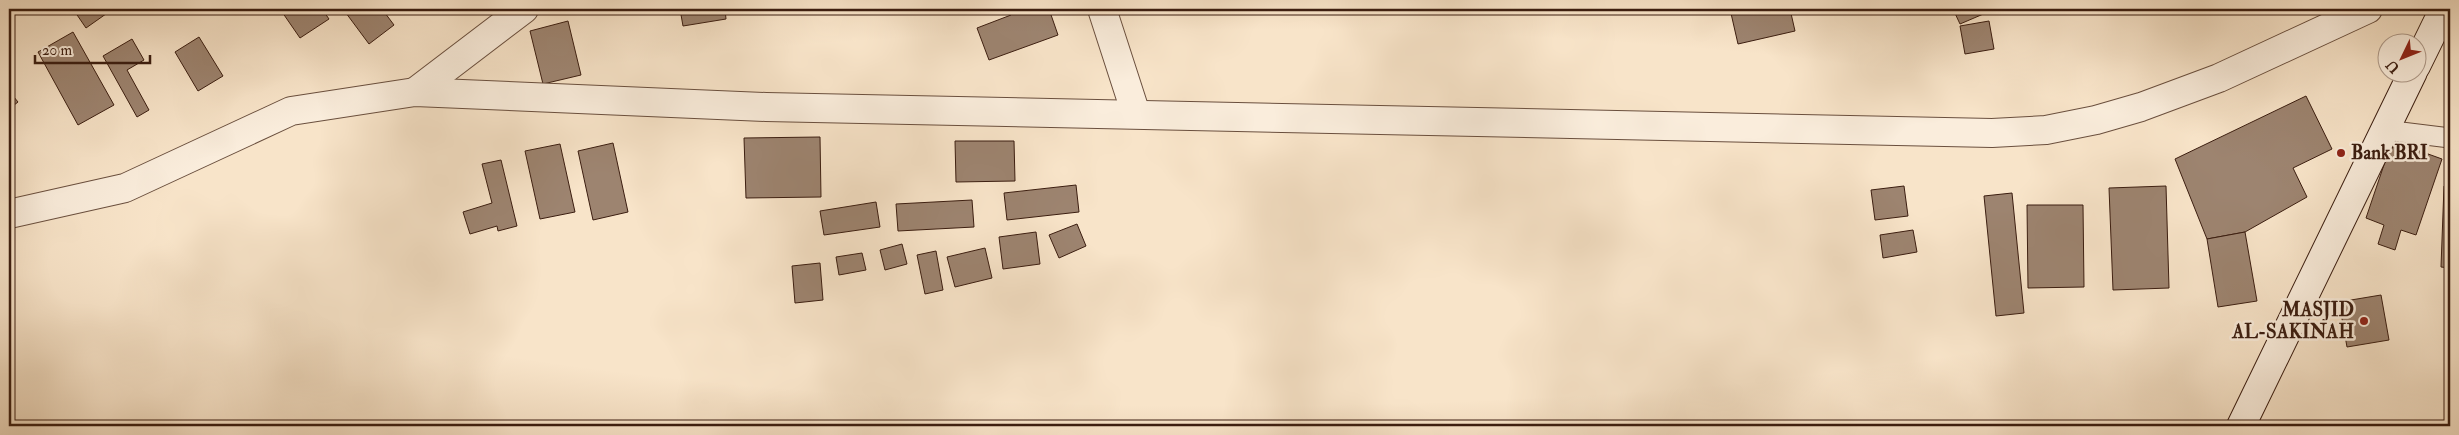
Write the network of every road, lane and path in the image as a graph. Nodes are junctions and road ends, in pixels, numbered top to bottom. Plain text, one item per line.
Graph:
1 (524, 9) edge
2 (1102, 9) edge
3 (2368, 9) edge
4 (2444, 9) edge
5 (2426, 46) edge
6 (2408, 82) edge
7 (415, 92) junction
8 (1136, 114) junction
9 (2386, 130) junction
10 (2450, 138) edge
11 (9, 214) edge
12 (2241, 426) edge

1 - 7 street
2 - 8 street
3 - 8 street
4 - 5 street
6 - 9 street
7 - 8 street
7 - 11 street
9 - 10 lane
9 - 12 street

